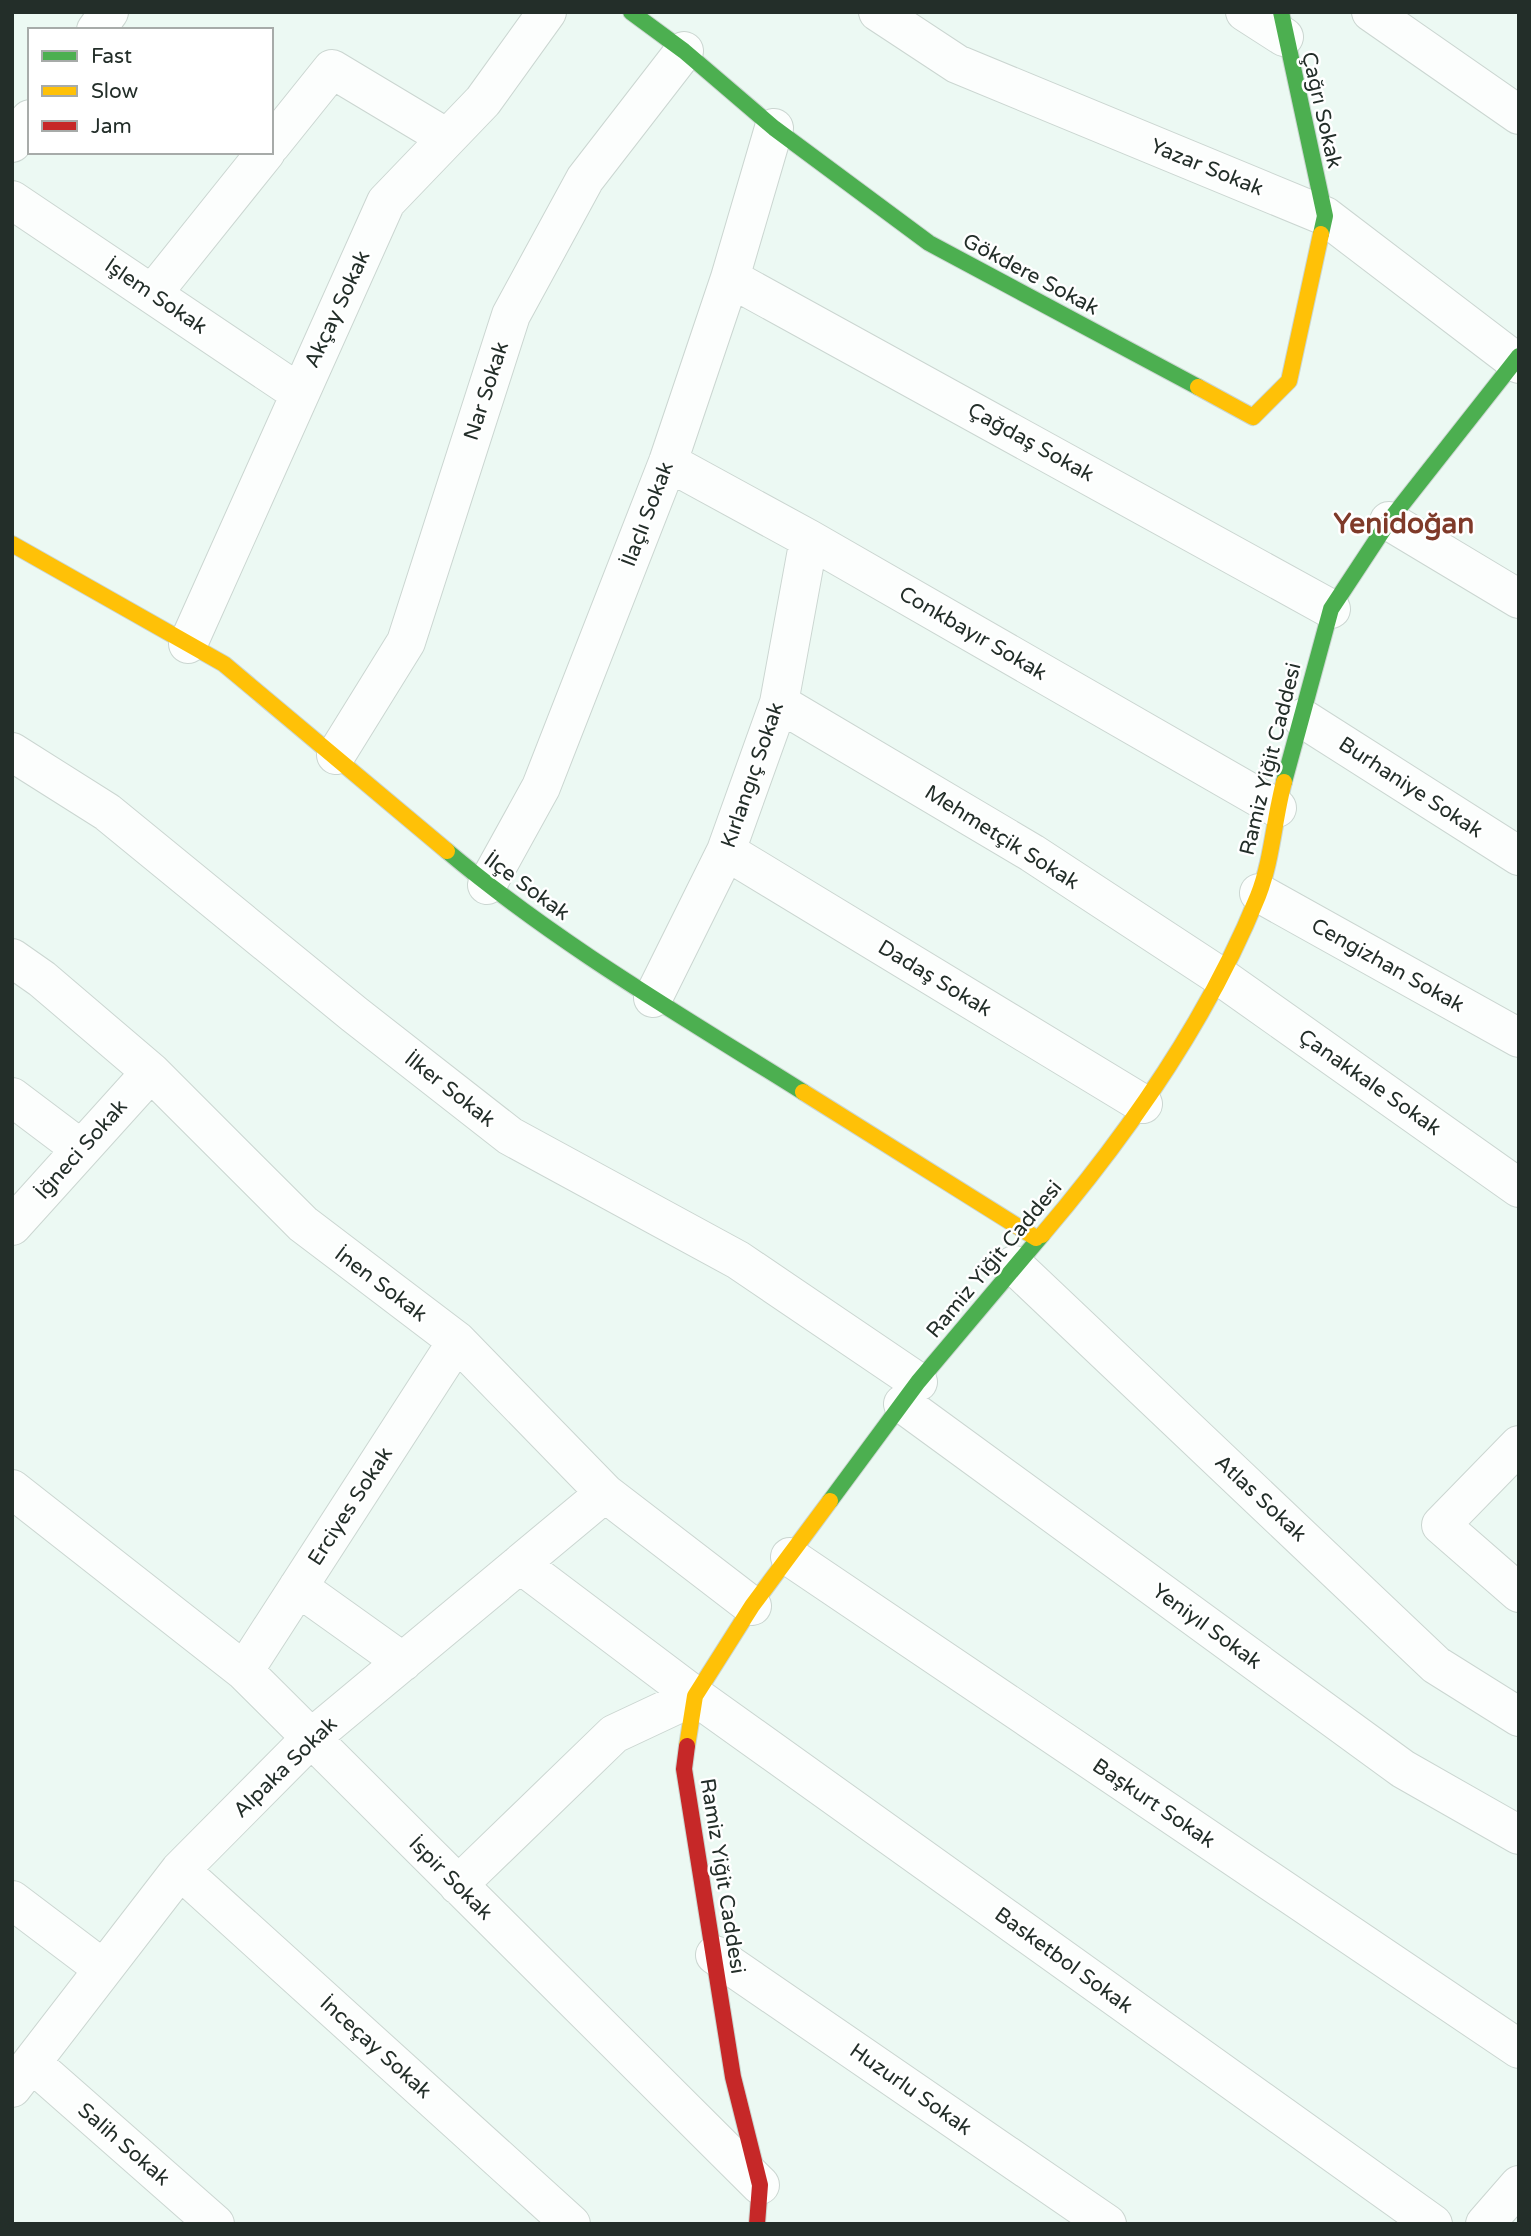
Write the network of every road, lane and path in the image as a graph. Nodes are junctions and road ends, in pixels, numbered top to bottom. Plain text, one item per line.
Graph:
1 (108, 12) edge
2 (547, 12) edge
3 (631, 12) edge
4 (878, 12) edge
5 (1245, 12) edge
6 (1371, 12) edge
7 (1282, 25) edge
8 (97, 28) edge
9 (684, 51) junction
10 (1519, 116) edge
11 (28, 122) edge
12 (774, 128) junction
13 (447, 138) junction
14 (12, 143) edge
15 (273, 143) edge
16 (264, 154) edge
17 (12, 200) edge
18 (1325, 216) junction
19 (730, 278) junction
20 (153, 293) junction
21 (1517, 360) edge
22 (299, 393) junction
23 (668, 462) junction
24 (1389, 521) junction
25 (809, 539) junction
26 (12, 544) edge
27 (1519, 599) edge
28 (1331, 609) junction
29 (188, 644) junction
30 (779, 704) junction
31 (1302, 718) junction
32 (12, 752) edge
33 (336, 755) junction
34 (1277, 808) junction
35 (726, 852) junction
36 (1519, 856) edge
37 (486, 885) junction
38 (1258, 892) junction
39 (12, 958) edge
40 (1221, 977) junction
41 (653, 998) junction
42 (1519, 1038) edge
43 (150, 1072) junction
44 (12, 1097) edge
45 (1143, 1104) junction
46 (81, 1149) junction
47 (1519, 1188) edge
48 (12, 1226) edge
49 (1025, 1252) junction
50 (457, 1341) junction
51 (911, 1393) junction
52 (1519, 1445) edge
53 (12, 1489) edge
54 (605, 1493) junction
55 (790, 1557) junction
56 (520, 1564) junction
57 (298, 1587) junction
58 (1519, 1592) edge
59 (752, 1606) junction
60 (403, 1662) junction
61 (244, 1671) junction
62 (695, 1696) junction
63 (1519, 1717) edge
64 (311, 1738) junction
65 (1519, 1835) edge
66 (180, 1870) junction
67 (458, 1885) junction
68 (12, 1900) edge
69 (715, 1955) junction
70 (103, 1968) junction
71 (1519, 2049) edge
72 (23, 2076) edge
73 (761, 2185) junction
74 (1519, 2185) edge
75 (215, 2224) edge
76 (571, 2224) edge
77 (757, 2224) edge
78 (1107, 2224) edge
79 (1433, 2224) edge
80 (1485, 2224) edge

1 - 8 street
2 - 13 street, Akçay Sokak
3 - 9 street, Gökdere Sokak
4 - 18 street, Yazar Sokak
5 - 7 street
6 - 10 street
7 - 18 street, Çağrı Sokak
9 - 12 street, Gökdere Sokak
9 - 33 street, Nar Sokak
11 - 14 street
12 - 18 street, Gökdere Sokak
12 - 19 street, İlaçlı Sokak
13 - 15 street
13 - 22 street, Akçay Sokak
16 - 20 street
17 - 20 street, İşlem Sokak
18 - 21 street, Yazar Sokak
19 - 23 street, İlaçlı Sokak
19 - 28 street, Çağdaş Sokak
20 - 22 street, İşlem Sokak
21 - 24 street, Ramiz Yiğit Caddesi
22 - 29 street, Akçay Sokak
23 - 25 street, Conkbayır Sokak
23 - 37 street, İlaçlı Sokak
24 - 27 street
24 - 28 street, Ramiz Yiğit Caddesi
25 - 30 street, Kırlangıç Sokak
25 - 34 street, Conkbayır Sokak
26 - 29 street, İlçe Sokak
28 - 31 street, Ramiz Yiğit Caddesi
29 - 33 street, İlçe Sokak
30 - 35 street, Kırlangıç Sokak
30 - 40 street, Mehmetçik Sokak
31 - 34 street, Ramiz Yiğit Caddesi
31 - 36 street, Burhaniye Sokak
32 - 51 street, İlker Sokak
33 - 37 street, İlçe Sokak
34 - 38 street, Ramiz Yiğit Caddesi
35 - 41 street, Kırlangıç Sokak
35 - 45 street, Dadaş Sokak
37 - 41 street, İlçe Sokak
38 - 40 street, Ramiz Yiğit Caddesi
38 - 42 street, Cengizhan Sokak
39 - 43 street, İnen Sokak
40 - 45 street, Ramiz Yiğit Caddesi
40 - 47 street, Çanakkale Sokak
41 - 49 street, İlçe Sokak
43 - 46 street, İğneci Sokak
43 - 50 street, İnen Sokak
44 - 46 street
45 - 49 street, Ramiz Yiğit Caddesi
46 - 48 street, İğneci Sokak
49 - 51 street, Ramiz Yiğit Caddesi
49 - 63 street, Atlas Sokak
50 - 54 street, İnen Sokak
50 - 57 street, Erciyes Sokak
51 - 55 street, Ramiz Yiğit Caddesi
51 - 65 street, Yeniyıl Sokak
52 - 58 street
53 - 61 street, İspir Sokak
54 - 56 street, Alpaka Sokak
54 - 59 street, İnen Sokak
55 - 59 street, Ramiz Yiğit Caddesi
55 - 71 street, Başkurt Sokak
56 - 60 street, Alpaka Sokak
56 - 62 street, Basketbol Sokak
57 - 60 street
57 - 61 street, Erciyes Sokak
59 - 62 street, Ramiz Yiğit Caddesi
60 - 64 street, Alpaka Sokak
61 - 64 street, İspir Sokak
62 - 67 street
62 - 69 street, Ramiz Yiğit Caddesi
62 - 79 street, Basketbol Sokak
64 - 66 street, Alpaka Sokak
64 - 67 street, İspir Sokak
66 - 70 street, Alpaka Sokak
66 - 76 street, İnceçay Sokak
67 - 73 street, İspir Sokak
68 - 70 street
69 - 73 street, Ramiz Yiğit Caddesi
69 - 78 street, Huzurlu Sokak
70 - 72 street, Alpaka Sokak
72 - 75 street, Salih Sokak
73 - 77 street, Ramiz Yiğit Caddesi
74 - 80 street

